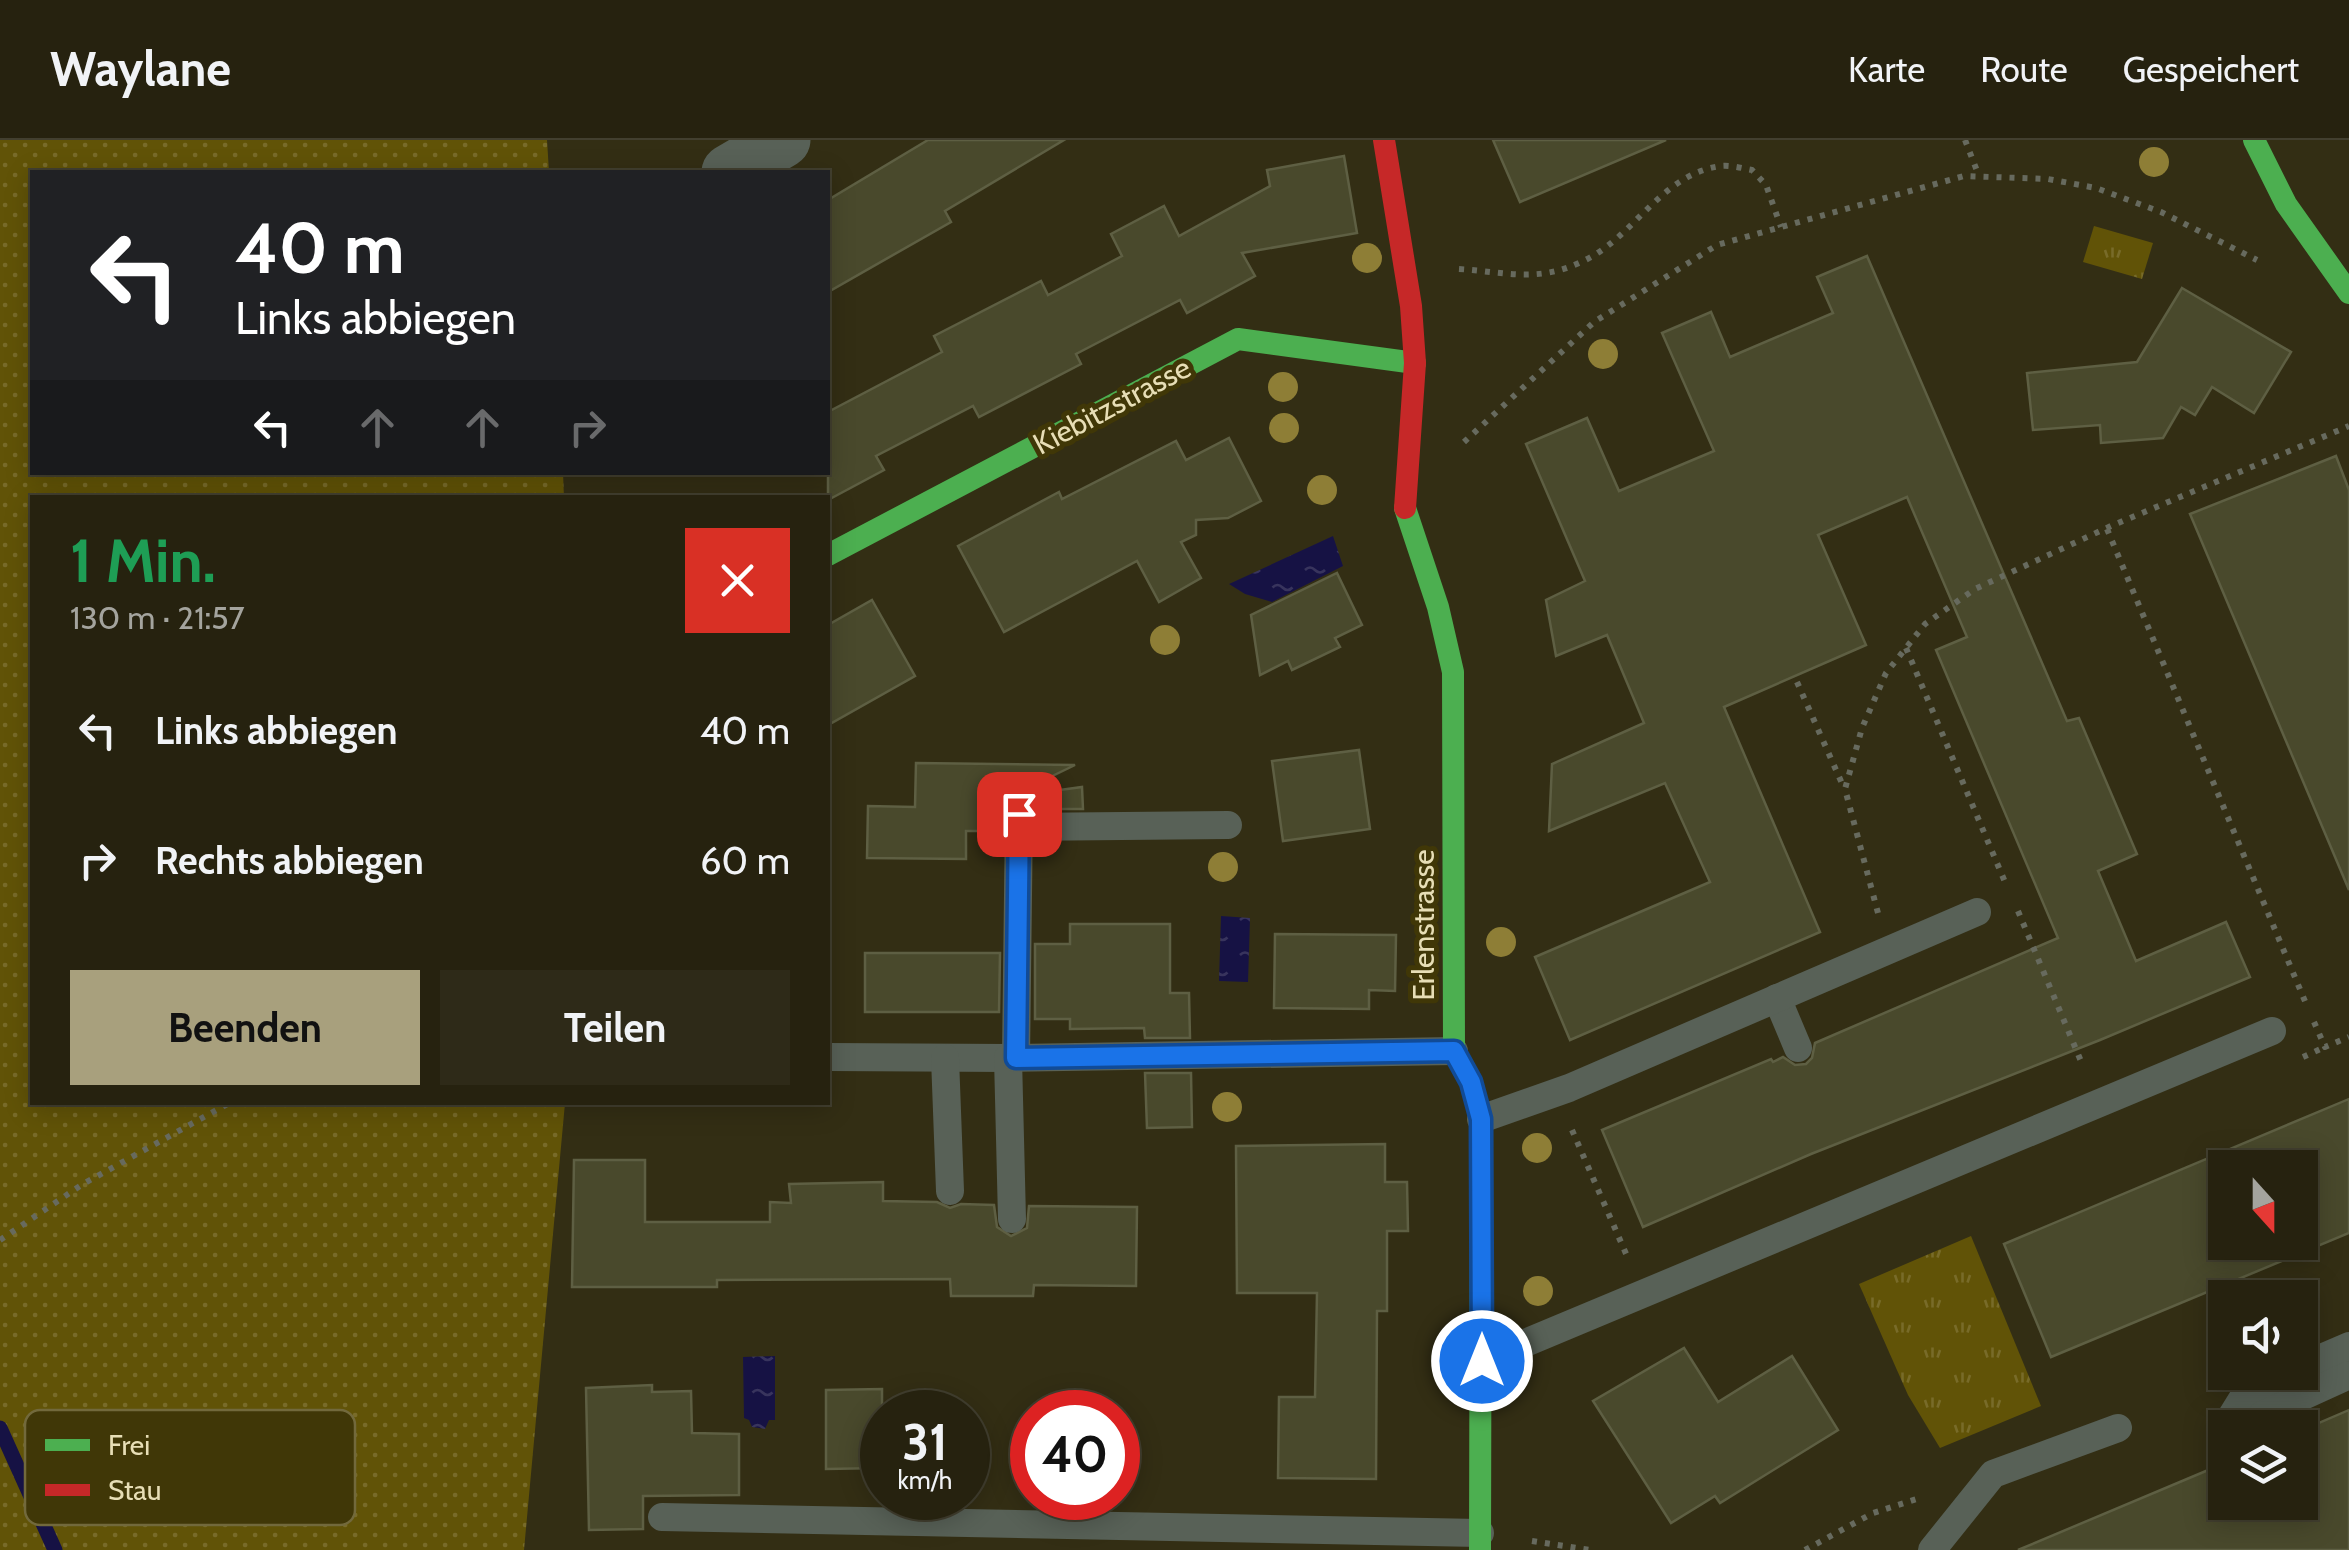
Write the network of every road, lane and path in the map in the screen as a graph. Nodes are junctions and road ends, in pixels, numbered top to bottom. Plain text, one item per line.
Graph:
1 (784, 140) edge
2 (1384, 140) edge
3 (1965, 140) edge
4 (2254, 140) edge
5 (732, 170) edge
6 (1979, 176) junction
7 (1781, 227) junction
8 (2324, 259) junction
9 (1404, 266) junction
10 (2349, 293) edge
11 (1415, 364) junction
12 (2349, 426) edge
13 (1458, 447) dead end
14 (2106, 528) junction
15 (830, 554) edge
16 (1797, 682) dead end
17 (1845, 789) junction
18 (1228, 825) dead end
19 (1978, 912) dead end
20 (1888, 950) junction
21 (1777, 998) junction
22 (2272, 1031) dead end
23 (2349, 1037) edge
24 (1798, 1048) dead end
25 (1454, 1051) junction
26 (830, 1056) edge
27 (945, 1058) junction
28 (1012, 1058) junction
29 (1555, 1094) junction
30 (226, 1105) edge
31 (1481, 1119) junction
32 (950, 1191) dead end
33 (1012, 1219) dead end
34 (0, 1240) edge
35 (1644, 1294) junction
36 (2349, 1346) edge
37 (2318, 1359) edge
38 (1482, 1361) junction
39 (2349, 1375) edge
40 (2255, 1390) edge
41 (2235, 1410) edge
42 (2271, 1410) edge
43 (2118, 1428) dead end
44 (1993, 1474) junction
45 (662, 1517) dead end
46 (1015, 1537) edge
47 (1251, 1539) edge
48 (1480, 1542) edge
49 (1805, 1550) edge
50 (1932, 1550) edge

1 - 5 street
2 - 9 street
3 - 6 path
4 - 8 street
6 - 7 path
6 - 8 path
7 - 9 path
7 - 13 path
8 - 10 street
9 - 11 street
11 - 15 street, Kiebitzstrasse
11 - 25 street, Erlenstrasse
12 - 14 path
14 - 17 path
14 - 23 path
16 - 17 path
17 - 20 path
18 - 28 lane
19 - 20 lane
20 - 21 lane
21 - 24 lane
21 - 29 lane
22 - 35 lane
25 - 28 lane
25 - 31 street, Erlenstrasse
26 - 27 lane
27 - 28 lane
27 - 32 lane
28 - 33 lane
29 - 31 lane
29 - 35 path
30 - 34 path
31 - 38 street, Erlenstrasse
35 - 38 lane
36 - 37 lane
38 - 48 street, Erlenstrasse
39 - 42 lane
40 - 41 lane
43 - 44 lane
44 - 49 path
44 - 50 lane
45 - 46 lane
46 - 47 lane
47 - 48 lane

